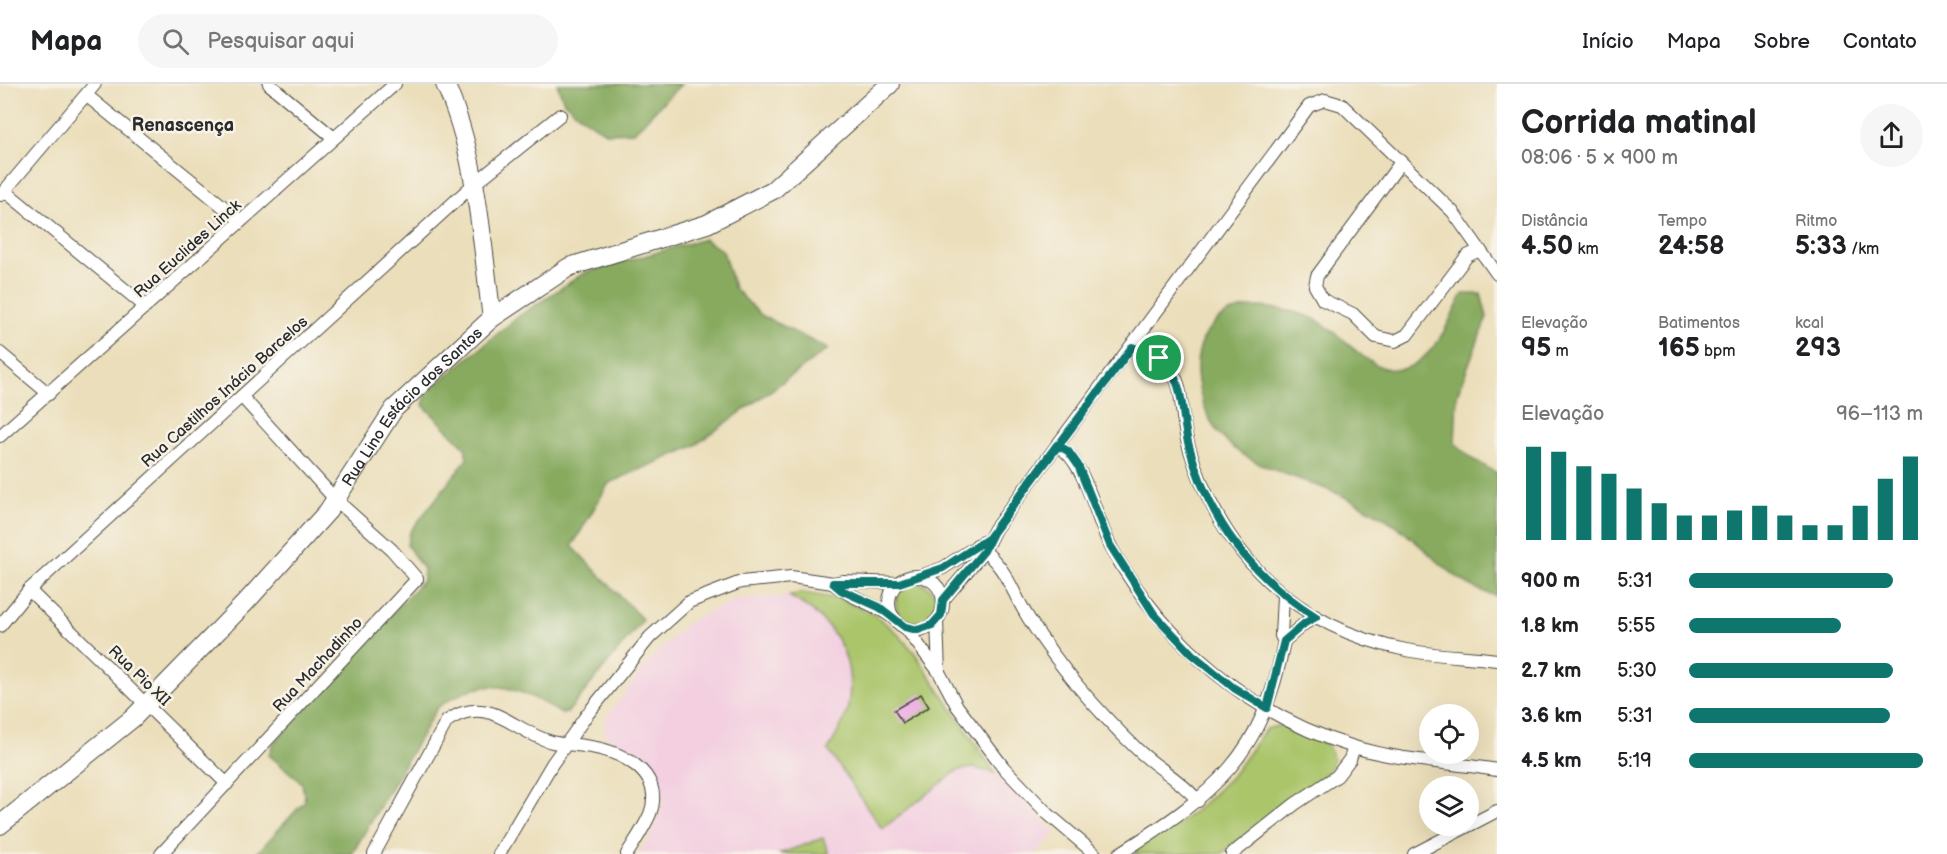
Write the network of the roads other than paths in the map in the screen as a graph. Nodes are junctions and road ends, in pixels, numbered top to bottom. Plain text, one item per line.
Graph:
1 (95, 84) edge
2 (269, 84) edge
3 (394, 84) edge
4 (445, 84) edge
5 (890, 84) edge
6 (86, 95) junction
7 (560, 115) dead end
8 (334, 138) junction
9 (1401, 162) junction
10 (474, 184) junction
11 (2, 194) edge
12 (241, 221) junction
13 (1480, 250) junction
14 (1497, 274) edge
15 (146, 307) junction
16 (492, 318) junction
17 (1132, 347) junction
18 (0, 353) edge
19 (49, 394) junction
20 (242, 397) junction
21 (0, 436) edge
22 (1057, 445) junction
23 (336, 499) junction
24 (980, 548) junction
25 (918, 576) junction
26 (833, 583) junction
27 (899, 583) junction
28 (29, 590) junction
29 (1283, 596) junction
30 (943, 600) junction
31 (1316, 617) junction
32 (894, 619) junction
33 (937, 621) junction
34 (0, 626) edge
35 (905, 627) junction
36 (1284, 641) junction
37 (1497, 660) edge
38 (939, 672) junction
39 (146, 704) junction
40 (1267, 708) junction
41 (565, 745) junction
42 (1354, 747) junction
43 (1497, 770) edge
44 (227, 784) junction
45 (1198, 801) junction
46 (1497, 811) edge
47 (0, 825) edge
48 (161, 854) edge
49 (374, 854) edge
50 (499, 854) edge
51 (627, 854) edge
52 (1095, 854) edge
53 (1119, 854) edge
54 (1232, 854) edge
55 (1414, 854) edge

1 - 6 street
2 - 8 street
3 - 8 street, Rua Euclides Linck
4 - 10 main road
5 - 16 main road, Rua Lino Estácio dos Santos
6 - 11 street
6 - 12 street
7 - 10 street, Rua Castilhos Inácio Barcelos
8 - 12 street, Rua Euclides Linck
9 - 13 street
9 - 13 street
9 - 17 street
10 - 16 main road
10 - 20 street, Rua Castilhos Inácio Barcelos
11 - 15 street
12 - 15 street, Rua Euclides Linck
13 - 14 street
15 - 19 street, Rua Euclides Linck
16 - 23 main road, Rua Lino Estácio dos Santos
17 - 22 street
17 - 29 street
18 - 19 street
19 - 21 street, Rua Euclides Linck
20 - 23 street
20 - 28 street, Rua Castilhos Inácio Barcelos
22 - 24 street
22 - 40 street
23 - 39 main road, Rua Lino Estácio dos Santos
23 - 44 street, Rua Machadinho
24 - 25 street
24 - 30 street
24 - 45 street
25 - 27 street
25 - 30 street
26 - 27 street
26 - 32 street
26 - 41 street
27 - 32 street
28 - 34 street, Rua Castilhos Inácio Barcelos
28 - 39 street, Rua Pio XII
29 - 31 street
29 - 36 street
30 - 33 street
31 - 36 street
31 - 37 street
32 - 35 street
33 - 35 street
33 - 38 street
35 - 38 street
36 - 40 street
38 - 52 street
39 - 44 street, Rua Pio XII
39 - 47 main road, Rua Lino Estácio dos Santos
40 - 42 street
40 - 45 street
41 - 49 street
41 - 50 street
41 - 51 street
42 - 43 street
42 - 54 street
44 - 48 street, Rua Machadinho
45 - 53 street
46 - 55 street

